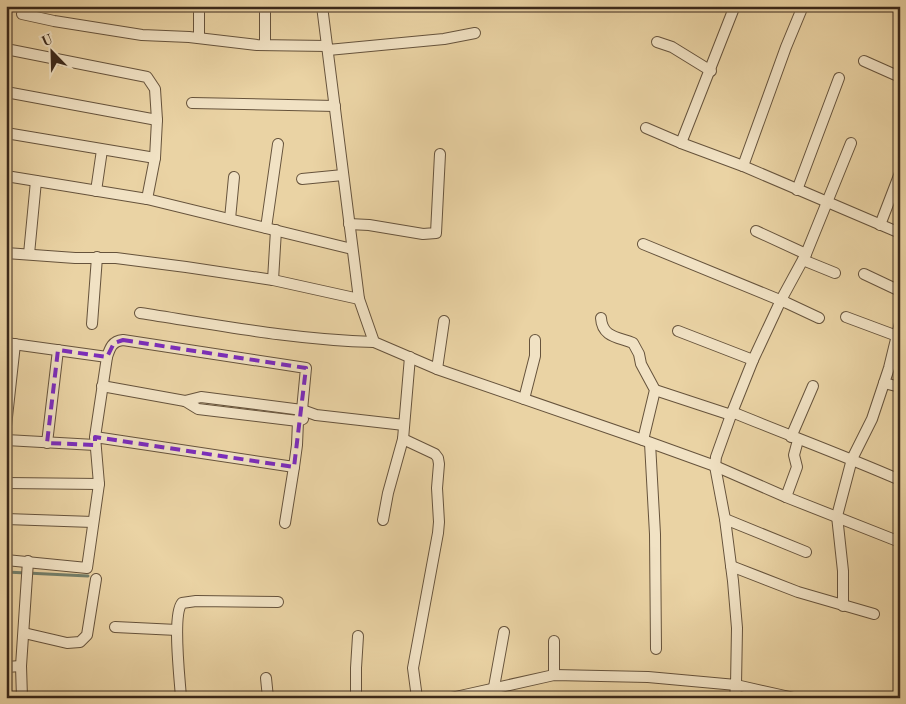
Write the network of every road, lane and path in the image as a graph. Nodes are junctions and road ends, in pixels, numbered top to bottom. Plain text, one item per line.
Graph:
1 (199, 6) edge
2 (265, 6) edge
3 (322, 6) edge
4 (803, 6) edge
5 (734, 8) dead end
6 (22, 14) dead end
7 (475, 33) dead end
8 (199, 38) junction
9 (657, 42) dead end
10 (265, 45) junction
11 (328, 48) junction
12 (6, 49) edge
13 (864, 61) dead end
14 (710, 71) junction
15 (900, 77) edge
16 (839, 78) dead end
17 (6, 92) edge
18 (192, 103) dead end
19 (334, 106) junction
20 (156, 120) junction
21 (646, 128) dead end
22 (6, 133) edge
23 (851, 143) dead end
24 (278, 144) dead end
25 (682, 144) junction
26 (102, 150) junction
27 (440, 154) dead end
28 (155, 158) junction
29 (743, 166) junction
30 (900, 173) edge
31 (343, 175) junction
32 (6, 176) edge
33 (234, 178) dead end
34 (302, 179) dead end
35 (36, 181) junction
36 (797, 190) junction
37 (96, 191) junction
38 (147, 199) junction
39 (827, 202) junction
40 (230, 219) junction
41 (349, 224) junction
42 (880, 225) junction
43 (271, 229) junction
44 (756, 232) dead end
45 (900, 233) edge
46 (643, 244) dead end
47 (352, 249) junction
48 (6, 253) edge
49 (30, 254) junction
50 (97, 257) junction
51 (804, 257) junction
52 (835, 273) dead end
53 (864, 274) dead end
54 (273, 280) junction
55 (900, 291) edge
56 (359, 299) junction
57 (781, 300) junction
58 (140, 313) dead end
59 (846, 317) dead end
60 (602, 318) dead end
61 (819, 318) dead end
62 (444, 321) dead end
63 (900, 323) edge
64 (92, 324) dead end
65 (678, 331) dead end
66 (897, 336) junction
67 (535, 340) dead end
68 (374, 342) junction
69 (11, 343) edge
70 (58, 350) junction
71 (106, 357) junction
72 (410, 357) junction
73 (753, 360) junction
74 (437, 369) junction
75 (884, 383) junction
76 (102, 386) junction
77 (813, 386) dead end
78 (900, 387) edge
79 (655, 390) junction
80 (524, 399) junction
81 (185, 401) junction
82 (242, 403) junction
83 (302, 410) junction
84 (316, 414) junction
85 (731, 414) junction
86 (240, 415) junction
87 (298, 421) junction
88 (404, 425) junction
89 (6, 426) edge
90 (795, 438) junction
91 (403, 439) junction
92 (6, 440) edge
93 (95, 441) junction
94 (647, 441) junction
95 (46, 443) junction
96 (852, 459) junction
97 (715, 466) junction
98 (294, 467) junction
99 (900, 480) edge
100 (6, 483) edge
101 (99, 484) junction
102 (786, 497) junction
103 (836, 516) junction
104 (6, 519) edge
105 (725, 519) junction
106 (383, 520) dead end
107 (93, 522) junction
108 (285, 523) dead end
109 (900, 542) edge
110 (806, 552) dead end
111 (6, 560) edge
112 (732, 566) junction
113 (28, 569) junction
114 (96, 579) dead end
115 (278, 602) dead end
116 (843, 606) junction
117 (874, 614) dead end
118 (115, 627) dead end
119 (177, 630) junction
120 (504, 632) dead end
121 (24, 633) junction
122 (358, 636) dead end
123 (554, 641) dead end
124 (656, 649) dead end
125 (21, 666) junction
126 (6, 667) edge
127 (554, 674) junction
128 (266, 678) dead end
129 (736, 686) junction
130 (494, 687) junction
131 (455, 697) edge
132 (22, 698) edge
133 (181, 698) edge
134 (268, 698) edge
135 (356, 698) edge
136 (417, 698) edge
137 (735, 698) edge
138 (794, 698) edge
139 (871, 698) edge
140 (881, 698) edge

1 - 8 street
2 - 10 street
3 - 11 street
4 - 29 street
5 - 14 street
6 - 8 street
7 - 11 street
8 - 10 street
9 - 14 street
10 - 11 street
11 - 19 street
12 - 20 street
13 - 15 street
14 - 25 street
16 - 36 street
17 - 20 street
18 - 19 street
19 - 31 street
20 - 28 street
21 - 25 street
22 - 26 street
23 - 39 street
24 - 43 street
25 - 29 street
26 - 28 street
26 - 37 street
27 - 41 street
28 - 38 street
29 - 36 street
30 - 42 street
31 - 34 street
31 - 41 street
32 - 35 street
33 - 40 street
35 - 37 street
35 - 49 street
36 - 39 street
37 - 38 street
38 - 40 street
39 - 42 street
39 - 51 street
40 - 43 street
41 - 47 street
42 - 45 street
43 - 47 street
43 - 54 street
44 - 51 street
46 - 57 street
47 - 56 street
48 - 49 street
49 - 50 street
50 - 54 street
50 - 64 street
51 - 52 street
51 - 57 street
53 - 55 street
54 - 56 street
56 - 68 street
57 - 61 street
57 - 73 street
58 - 68 street
59 - 66 street
60 - 79 street
62 - 74 street
63 - 66 street
65 - 73 street
66 - 75 street
67 - 80 street
68 - 72 street
69 - 70 street
69 - 89 street
70 - 71 street
70 - 95 street
71 - 76 street
71 - 83 street
72 - 74 street
72 - 88 street
73 - 85 street
74 - 80 street
75 - 78 street
75 - 96 street
76 - 81 street
76 - 93 street
77 - 90 street
79 - 85 street
79 - 94 street
80 - 94 street
81 - 82 street
81 - 86 street
82 - 83 street
82 - 86 street
83 - 84 street
83 - 87 street
84 - 87 street
84 - 88 street
85 - 90 street
85 - 97 street
86 - 87 street
87 - 98 street
88 - 91 street
90 - 96 street
90 - 102 street
91 - 106 street
91 - 136 street
92 - 95 street
93 - 95 street
93 - 98 street
93 - 101 street
94 - 97 street
94 - 124 street
96 - 99 street
96 - 103 street
97 - 102 street
97 - 105 street
98 - 108 street
100 - 101 street
101 - 107 street
102 - 103 street
103 - 109 street
103 - 116 street
104 - 107 street
105 - 110 street
105 - 112 street
107 - 113 street
111 - 113 street
112 - 116 street
112 - 129 street
113 - 121 street
114 - 121 street
115 - 119 street
116 - 117 street
118 - 119 street
119 - 133 street
120 - 130 street
121 - 125 street
122 - 135 street
123 - 127 street
125 - 126 street
125 - 132 street
127 - 129 street
127 - 130 street
128 - 134 street
129 - 137 street
129 - 138 street
130 - 131 street
139 - 140 street

